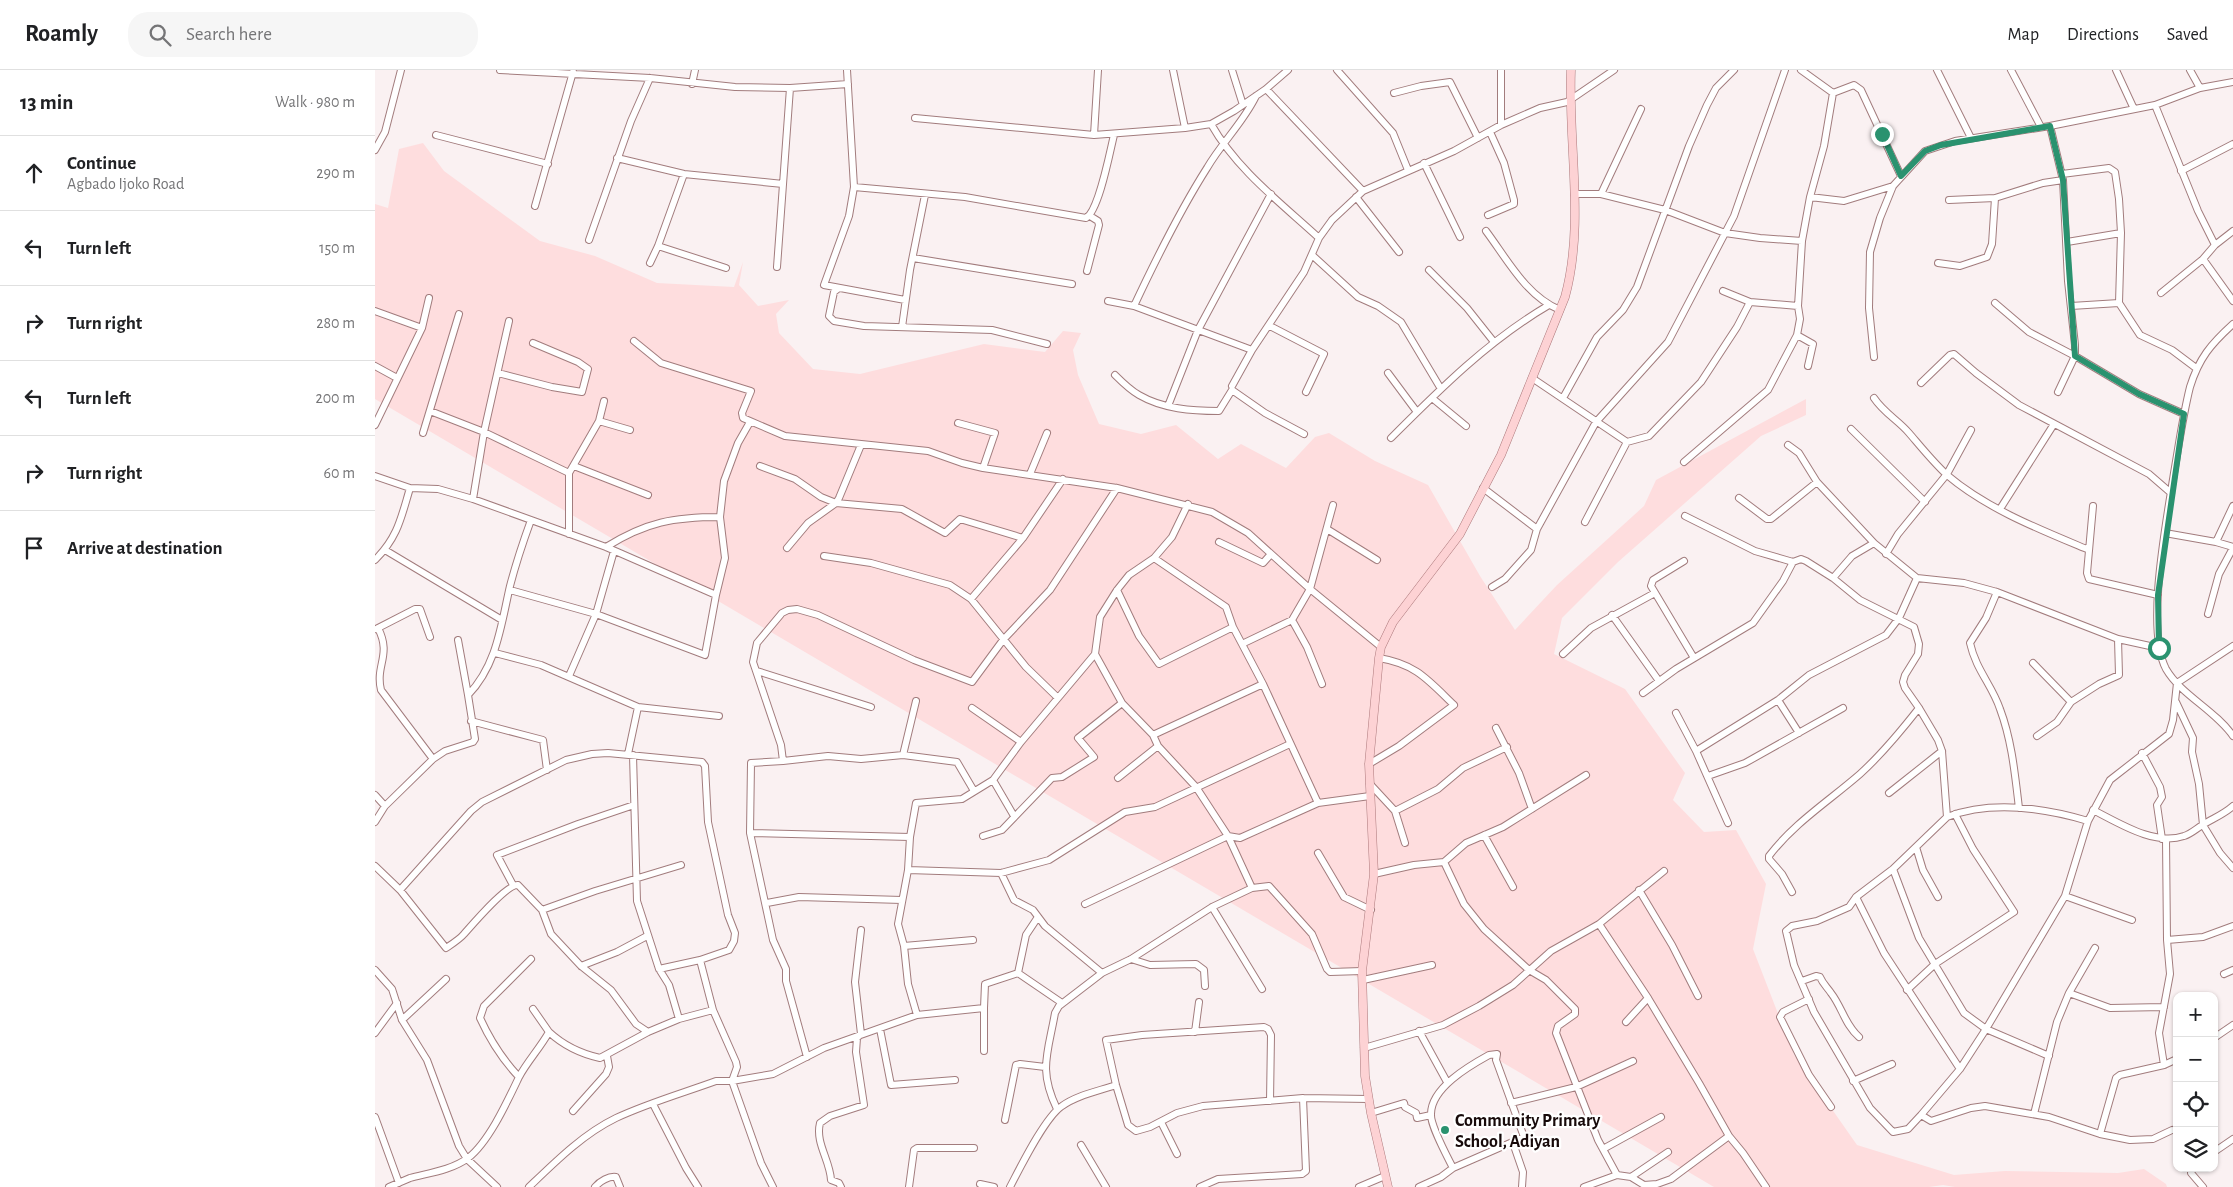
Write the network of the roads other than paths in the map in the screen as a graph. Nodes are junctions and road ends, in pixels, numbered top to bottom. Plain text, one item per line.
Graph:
1 (401, 70) edge
2 (500, 70) edge
3 (695, 70) edge
4 (847, 70) edge
5 (1098, 70) edge
6 (1173, 70) edge
7 (1232, 70) edge
8 (1288, 70) edge
9 (1337, 70) edge
10 (1501, 70) edge
11 (1571, 70) edge
12 (1613, 70) edge
13 (1734, 70) edge
14 (1785, 70) edge
15 (1801, 70) edge
16 (1937, 70) edge
17 (2011, 70) edge
18 (2116, 70) edge
19 (2190, 70) edge
20 (573, 72) junction
21 (650, 78) junction
22 (2233, 82) edge
23 (692, 84) junction
24 (848, 84) junction
25 (790, 88) junction
26 (2200, 88) junction
27 (1266, 90) junction
28 (1833, 92) junction
29 (1394, 93) dead end
30 (1257, 94) junction
31 (1570, 99) junction
32 (1243, 105) junction
33 (2155, 105) junction
34 (1641, 109) dead end
35 (2134, 109) junction
36 (915, 118) dead end
37 (1211, 124) junction
38 (1501, 125) junction
39 (2050, 126) junction
40 (2041, 127) junction
41 (1185, 128) junction
42 (1490, 132) junction
43 (436, 135) dead end
44 (1094, 135) junction
45 (1114, 135) junction
46 (1478, 138) junction
47 (1971, 138) junction
48 (1222, 144) junction
49 (2233, 144) edge
50 (375, 150) edge
51 (617, 158) junction
52 (1424, 163) junction
53 (548, 164) junction
54 (1408, 170) junction
55 (2181, 171) junction
56 (684, 174) junction
57 (1901, 176) junction
58 (2063, 177) junction
59 (783, 184) junction
60 (1893, 186) junction
61 (854, 187) junction
62 (1363, 191) junction
63 (1271, 194) junction
64 (1574, 194) junction
65 (1601, 194) junction
66 (925, 195) junction
67 (1356, 197) junction
68 (1810, 197) junction
69 (1995, 198) junction
70 (1949, 200) dead end
71 (535, 206) dead end
72 (1665, 210) junction
73 (1488, 215) dead end
74 (1090, 216) junction
75 (1486, 231) dead end
76 (2233, 231) edge
77 (1725, 233) junction
78 (2121, 233) junction
79 (1460, 237) dead end
80 (1319, 238) junction
81 (589, 240) dead end
82 (1802, 241) junction
83 (2067, 242) junction
84 (2215, 244) junction
85 (658, 246) junction
86 (1399, 252) dead end
87 (1312, 255) junction
88 (913, 258) junction
89 (2203, 259) junction
90 (1937, 263) dead end
91 (650, 264) dead end
92 (726, 268) dead end
93 (777, 268) dead end
94 (1429, 270) dead end
95 (1087, 271) dead end
96 (1072, 284) dead end
97 (839, 288) junction
98 (1723, 291) dead end
99 (2161, 293) dead end
100 (429, 298) dead end
101 (905, 300) junction
102 (1107, 300) dead end
103 (2233, 301) edge
104 (1750, 302) junction
105 (1995, 303) dead end
106 (2119, 303) junction
107 (1549, 305) junction
108 (1134, 306) junction
109 (1798, 306) junction
110 (2071, 306) junction
111 (1560, 310) junction
112 (375, 311) edge
113 (459, 314) dead end
114 (509, 321) dead end
115 (2233, 324) edge
116 (902, 326) junction
117 (1270, 326) junction
118 (422, 328) junction
119 (1198, 330) junction
120 (1797, 335) junction
121 (634, 341) dead end
122 (1494, 342) junction
123 (533, 343) dead end
124 (1047, 344) dead end
125 (1252, 350) junction
126 (2075, 356) junction
127 (1874, 357) dead end
128 (375, 366) edge
129 (1808, 366) dead end
130 (2196, 368) junction
131 (498, 373) junction
132 (1389, 373) dead end
133 (1115, 375) dead end
134 (397, 378) junction
135 (1532, 378) junction
136 (1921, 383) dead end
137 (1232, 386) dead end
138 (1441, 389) junction
139 (1306, 392) dead end
140 (2058, 392) dead end
141 (1432, 398) junction
142 (1563, 398) junction
143 (1874, 398) dead end
144 (604, 401) dead end
145 (1168, 406) junction
146 (430, 411) junction
147 (1417, 412) junction
148 (2184, 414) junction
149 (599, 421) junction
150 (750, 422) junction
151 (958, 422) dead end
152 (1596, 422) junction
153 (2054, 424) junction
154 (375, 425) edge
155 (1466, 426) dead end
156 (1851, 428) dead end
157 (630, 430) dead end
158 (1971, 430) dead end
159 (484, 432) junction
160 (423, 433) dead end
161 (1047, 433) dead end
162 (1304, 434) dead end
163 (1391, 438) dead end
164 (1627, 442) junction
165 (861, 445) junction
166 (1788, 445) dead end
167 (1684, 462) dead end
168 (574, 466) junction
169 (760, 466) dead end
170 (983, 468) junction
171 (569, 473) junction
172 (1030, 474) junction
173 (1947, 474) junction
174 (375, 476) edge
175 (1063, 479) junction
176 (1817, 482) junction
177 (410, 488) junction
178 (1117, 488) junction
179 (1483, 488) junction
180 (648, 494) dead end
181 (2171, 494) junction
182 (1739, 498) dead end
183 (473, 499) junction
184 (1925, 502) junction
185 (836, 503) junction
186 (1188, 504) junction
187 (1333, 505) dead end
188 (2093, 506) dead end
189 (2233, 506) edge
190 (2000, 509) junction
191 (1685, 516) dead end
192 (720, 518) junction
193 (531, 520) junction
194 (1585, 522) dead end
195 (1327, 529) junction
196 (1537, 529) junction
197 (2165, 533) junction
198 (569, 534) junction
199 (1023, 538) junction
200 (1219, 542) dead end
201 (2217, 542) junction
202 (1874, 543) junction
203 (606, 547) junction
204 (787, 548) dead end
205 (2233, 548) edge
206 (385, 550) junction
207 (2089, 550) junction
208 (614, 551) junction
209 (1271, 554) junction
210 (1886, 554) junction
211 (824, 556) dead end
212 (1154, 558) junction
213 (375, 560) edge
214 (1377, 560) dead end
215 (1684, 561) dead end
216 (1793, 562) junction
217 (1833, 578) junction
218 (1917, 578) junction
219 (1492, 586) dead end
220 (1310, 589) junction
221 (510, 590) junction
222 (1117, 590) junction
223 (1997, 592) junction
224 (1653, 594) junction
225 (716, 595) junction
226 (2158, 595) junction
227 (971, 600) junction
228 (596, 614) junction
229 (2208, 614) dead end
230 (1612, 615) junction
231 (1899, 618) junction
232 (502, 620) junction
233 (1291, 620) junction
234 (1233, 627) junction
235 (376, 629) edge
236 (430, 637) dead end
237 (2117, 639) junction
238 (458, 640) dead end
239 (1003, 640) junction
240 (1242, 644) junction
241 (2233, 646) edge
242 (1381, 647) junction
243 (2159, 648) junction
244 (495, 653) junction
245 (1095, 654) junction
246 (1563, 654) dead end
247 (1379, 658) junction
248 (1694, 658) junction
249 (2033, 663) dead end
250 (757, 671) junction
251 (569, 676) junction
252 (1659, 681) junction
253 (2177, 683) junction
254 (1263, 684) junction
255 (1323, 684) dead end
256 (1643, 694) dead end
257 (468, 695) junction
258 (1059, 698) junction
259 (1778, 700) junction
260 (916, 701) dead end
261 (2175, 701) junction
262 (2071, 702) junction
263 (1122, 703) junction
264 (638, 706) junction
265 (871, 707) dead end
266 (972, 708) dead end
267 (1843, 708) dead end
268 (1919, 708) junction
269 (1676, 713) dead end
270 (719, 716) dead end
271 (471, 721) junction
272 (1496, 728) dead end
273 (1799, 733) junction
274 (1153, 735) junction
275 (2037, 736) dead end
276 (2233, 736) edge
277 (1021, 742) junction
278 (1289, 744) junction
279 (1158, 746) junction
280 (1507, 747) junction
281 (1696, 751) junction
282 (1942, 751) junction
283 (2142, 753) junction
284 (631, 755) junction
285 (903, 755) junction
286 (433, 759) junction
287 (783, 761) junction
288 (1369, 764) junction
289 (547, 770) junction
290 (1585, 775) dead end
291 (1707, 776) junction
292 (1118, 778) dead end
293 (993, 780) junction
294 (1371, 784) junction
295 (1196, 787) junction
296 (974, 790) junction
297 (1889, 793) dead end
298 (375, 794) edge
299 (1370, 796) junction
300 (1318, 803) junction
301 (634, 805) junction
302 (385, 806) junction
303 (2233, 806) edge
304 (2019, 808) junction
305 (1532, 809) junction
306 (1395, 810) junction
307 (2093, 810) junction
308 (1955, 814) junction
309 (1014, 816) junction
310 (1947, 817) junction
311 (2088, 821) junction
312 (375, 822) edge
313 (1728, 823) dead end
314 (2203, 825) junction
315 (750, 833) junction
316 (1484, 835) junction
317 (983, 836) dead end
318 (1228, 836) junction
319 (910, 837) junction
320 (2164, 839) junction
321 (1405, 843) dead end
322 (1916, 848) junction
323 (1318, 852) dead end
324 (1444, 862) junction
325 (681, 865) dead end
326 (375, 866) edge
327 (2233, 868) edge
328 (1893, 869) junction
329 (908, 870) junction
330 (1664, 871) dead end
331 (1001, 873) junction
332 (1374, 874) junction
333 (636, 878) junction
334 (513, 885) junction
335 (1513, 887) dead end
336 (1252, 888) junction
337 (400, 890) junction
338 (1639, 890) junction
339 (1792, 892) dead end
340 (2065, 896) junction
341 (1856, 897) junction
342 (1938, 897) dead end
343 (902, 900) junction
344 (767, 904) junction
345 (1085, 904) dead end
346 (1212, 907) junction
347 (542, 910) junction
348 (1371, 910) junction
349 (1038, 917) junction
350 (2132, 920) dead end
351 (1599, 924) junction
352 (2233, 926) edge
353 (861, 930) dead end
354 (647, 936) junction
355 (973, 940) dead end
356 (2167, 940) junction
357 (904, 946) junction
358 (2095, 948) dead end
359 (531, 958) dead end
360 (1131, 959) junction
361 (700, 960) junction
362 (1935, 964) junction
363 (1432, 965) dead end
364 (581, 966) junction
365 (375, 970) edge
366 (659, 970) junction
367 (1529, 970) junction
368 (2233, 970) edge
369 (1018, 973) junction
370 (1102, 973) junction
371 (2223, 974) dead end
372 (1363, 976) junction
373 (446, 979) dead end
374 (1802, 981) junction
375 (1205, 986) dead end
376 (1262, 989) dead end
377 (1907, 990) junction
378 (2069, 993) junction
379 (1698, 996) dead end
380 (1647, 998) junction
381 (1809, 999) junction
382 (1199, 1002) dead end
383 (397, 1003) junction
384 (1062, 1003) junction
385 (2164, 1007) junction
386 (984, 1008) junction
387 (533, 1009) dead end
388 (713, 1010) junction
389 (917, 1015) junction
390 (679, 1018) junction
391 (402, 1020) junction
392 (1626, 1022) dead end
393 (2233, 1025) edge
394 (880, 1029) junction
395 (1986, 1029) junction
396 (1419, 1031) junction
397 (549, 1032) junction
398 (648, 1032) junction
399 (1195, 1032) junction
400 (375, 1033) edge
401 (861, 1034) junction
402 (1859, 1037) dead end
403 (2215, 1037) edge
404 (1363, 1048) junction
405 (984, 1051) dead end
406 (607, 1056) junction
407 (2049, 1056) junction
408 (807, 1057) junction
409 (1633, 1061) dead end
410 (2173, 1061) edge
411 (1892, 1064) dead end
412 (2164, 1066) junction
413 (1045, 1067) junction
414 (1960, 1069) junction
415 (519, 1077) junction
416 (955, 1080) dead end
417 (732, 1081) junction
418 (1853, 1081) junction
419 (1447, 1082) junction
420 (1116, 1085) junction
421 (1576, 1087) junction
422 (1303, 1098) junction
423 (1369, 1099) junction
424 (1270, 1101) junction
425 (653, 1104) junction
426 (1511, 1104) junction
427 (1831, 1107) dead end
428 (1057, 1109) junction
429 (573, 1111) dead end
430 (1371, 1113) junction
431 (2034, 1114) junction
432 (1431, 1115) junction
433 (1921, 1115) junction
434 (375, 1117) edge
435 (1661, 1117) dead end
436 (1005, 1120) dead end
437 (1161, 1122) junction
438 (2172, 1130) dead end
439 (2100, 1134) junction
440 (1729, 1136) junction
441 (2233, 1138) edge
442 (1513, 1143) junction
443 (1081, 1145) dead end
444 (974, 1148) dead end
445 (1603, 1149) junction
446 (2218, 1149) edge
447 (1667, 1152) dead end
448 (1177, 1154) dead end
449 (467, 1159) junction
450 (1453, 1168) junction
451 (2191, 1172) edge
452 (1617, 1175) junction
453 (1385, 1176) junction
454 (1631, 1177) junction
455 (399, 1183) junction
456 (980, 1184) dead end
457 (389, 1187) edge
458 (497, 1187) edge
459 (529, 1187) edge
460 (595, 1187) edge
461 (620, 1187) edge
462 (698, 1187) edge
463 (773, 1187) edge
464 (841, 1187) edge
465 (909, 1187) edge
466 (994, 1187) edge
467 (1010, 1187) edge
468 (1106, 1187) edge
469 (1200, 1187) edge
470 (1359, 1187) edge
471 (1388, 1187) edge
472 (1419, 1187) edge
473 (1522, 1187) edge
474 (1583, 1187) edge
475 (1766, 1187) edge
476 (2203, 1187) edge

1 - 50 street
2 - 20 street
3 - 23 street
4 - 24 street
5 - 44 street
6 - 41 street
7 - 32 street
8 - 27 street
9 - 54 street
10 - 38 street
11 - 31 main road
12 - 31 street
13 - 72 street
14 - 77 street
15 - 28 street
16 - 47 street
17 - 40 street
18 - 35 street
19 - 26 street
20 - 21 street
20 - 53 street
21 - 23 street
21 - 51 street
22 - 26 street
23 - 25 street
24 - 25 street
24 - 61 street
25 - 59 street
26 - 33 street
27 - 30 street
27 - 62 street
28 - 57 street
28 - 68 street
29 - 46 street
30 - 32 street
30 - 48 street
31 - 38 street
31 - 64 main road
32 - 37 street
33 - 35 street
33 - 55 street
34 - 65 street
35 - 39 street
36 - 44 street
37 - 41 street
37 - 48 street
38 - 42 street
39 - 40 street
39 - 58 street
40 - 47 street
41 - 45 street
42 - 46 street
42 - 73 street
43 - 53 street
44 - 45 street
45 - 74 street
46 - 52 street
47 - 57 street
48 - 63 street
48 - 108 street
49 - 55 street
51 - 56 street
51 - 81 street
52 - 54 street
52 - 79 street
53 - 71 street
54 - 62 street
55 - 84 street
56 - 59 street
56 - 85 street
57 - 60 street
58 - 69 street
58 - 78 street
58 - 83 street
59 - 93 street
60 - 68 street
60 - 127 street
61 - 66 street
61 - 97 street
62 - 67 street
63 - 80 street
63 - 119 street
64 - 65 street
64 - 111 main road
65 - 72 street
66 - 74 street
66 - 88 street
67 - 80 street
67 - 86 street
68 - 82 street
69 - 70 street
69 - 90 street
72 - 77 street
72 - 142 street
74 - 95 street
75 - 107 street
76 - 84 street
77 - 82 street
77 - 152 street
78 - 83 street
78 - 106 street
80 - 87 street
82 - 109 street
83 - 110 street
84 - 89 street
85 - 91 street
85 - 92 street
87 - 117 street
87 - 138 street
88 - 96 street
88 - 101 street
89 - 99 street
89 - 103 street
94 - 122 street
97 - 101 street
97 - 116 street
98 - 104 street
100 - 118 street
101 - 116 street
102 - 108 street
104 - 109 street
104 - 164 street
105 - 126 street
106 - 110 street
106 - 130 street
107 - 111 street
107 - 122 street
108 - 119 street
109 - 120 street
110 - 126 street
111 - 135 main road
112 - 118 street
113 - 146 street
114 - 131 street
115 - 130 street
116 - 124 street
117 - 125 street
117 - 139 street
118 - 134 street
119 - 125 street
119 - 145 street
120 - 129 street
120 - 167 street
121 - 150 street
122 - 138 street
123 - 131 street
125 - 137 street
126 - 140 street
126 - 148 street
128 - 134 street
130 - 148 street
131 - 159 street
132 - 147 street
133 - 145 street
134 - 154 street
135 - 142 street
135 - 179 main road
136 - 153 street
138 - 141 street
141 - 147 street
141 - 155 street
142 - 152 street
143 - 173 street
144 - 149 street
145 - 162 street
146 - 159 street
146 - 160 street
147 - 163 street
148 - 181 street
149 - 157 street
149 - 168 street
150 - 165 street
150 - 192 street
151 - 170 street
152 - 164 street
152 - 196 street
153 - 181 street
153 - 190 street
156 - 184 street
158 - 173 street
159 - 171 street
159 - 183 street
161 - 172 street
164 - 194 street
165 - 170 street
165 - 185 street
166 - 176 street
168 - 171 street
168 - 180 street
169 - 185 street
170 - 172 street
171 - 198 street
172 - 175 street
173 - 184 street
173 - 190 street
174 - 177 street
175 - 178 street
175 - 199 street
176 - 182 street
176 - 202 street
177 - 183 street
177 - 206 street
178 - 186 street
178 - 239 street
179 - 196 street
179 - 242 main road
181 - 197 street
183 - 193 street
184 - 210 street
185 - 199 street
185 - 204 street
186 - 209 street
186 - 212 street
187 - 195 street
188 - 207 street
189 - 201 street
190 - 207 street
191 - 216 street
192 - 203 street
192 - 225 street
193 - 198 street
193 - 221 street
195 - 214 street
195 - 220 street
196 - 219 street
197 - 201 street
197 - 226 street
198 - 203 street
199 - 227 street
200 - 209 street
201 - 205 street
202 - 210 street
202 - 217 street
203 - 208 street
205 - 229 street
206 - 213 street
206 - 232 street
207 - 226 street
208 - 225 street
208 - 228 street
209 - 220 street
210 - 218 street
211 - 227 street
212 - 222 street
212 - 234 street
215 - 224 street
216 - 217 street
216 - 248 street
217 - 231 street
218 - 223 street
218 - 231 street
220 - 233 street
220 - 242 street
221 - 228 street
221 - 232 street
222 - 234 street
222 - 245 street
223 - 237 street
223 - 304 street
224 - 230 street
224 - 248 street
225 - 228 street
226 - 243 street
227 - 239 street
228 - 251 street
230 - 246 street
230 - 252 street
231 - 259 street
231 - 268 street
232 - 244 street
233 - 240 street
233 - 255 street
234 - 240 street
235 - 236 street
235 - 286 street
237 - 243 street
237 - 262 street
238 - 257 street
239 - 250 street
239 - 258 street
240 - 254 street
241 - 253 street
242 - 247 main road
243 - 253 street
244 - 251 street
244 - 257 street
245 - 258 street
245 - 263 street
247 - 288 main road
247 - 288 street
248 - 252 street
249 - 262 street
250 - 265 street
250 - 287 street
251 - 264 street
252 - 256 street
253 - 261 street
253 - 276 street
254 - 274 street
254 - 278 street
257 - 271 street
258 - 277 street
259 - 273 street
259 - 281 street
260 - 285 street
261 - 283 street
261 - 314 street
262 - 275 street
263 - 274 street
263 - 309 street
264 - 270 street
264 - 284 street
266 - 277 street
267 - 273 street
268 - 282 street
268 - 339 street
269 - 281 street
271 - 286 street
271 - 289 street
272 - 280 street
273 - 291 street
274 - 279 street
277 - 293 street
278 - 295 street
278 - 300 street
279 - 292 street
279 - 295 street
280 - 305 street
280 - 306 street
281 - 291 street
282 - 297 street
282 - 310 street
283 - 307 street
283 - 320 street
284 - 289 street
284 - 301 street
284 - 361 street
285 - 287 street
285 - 296 street
286 - 302 street
287 - 315 street
288 - 294 main road
289 - 337 street
290 - 305 street
291 - 313 street
293 - 296 street
293 - 309 street
294 - 299 main road
294 - 306 street
295 - 318 street
295 - 331 street
296 - 319 street
298 - 302 street
299 - 300 street
299 - 332 main road
300 - 318 street
301 - 333 street
301 - 334 street
302 - 312 street
303 - 314 street
304 - 308 street
304 - 311 street
305 - 316 street
306 - 321 street
307 - 311 street
307 - 320 street
308 - 310 street
308 - 362 street
309 - 317 street
310 - 322 street
311 - 340 street
314 - 320 street
314 - 327 street
315 - 319 street
315 - 344 street
316 - 324 street
316 - 335 street
318 - 336 street
318 - 345 street
319 - 329 street
320 - 356 street
322 - 328 street
322 - 342 street
323 - 348 street
324 - 332 street
324 - 367 street
325 - 333 street
326 - 337 street
328 - 341 street
328 - 362 street
329 - 331 street
329 - 343 street
330 - 338 street
331 - 349 street
332 - 348 main road
333 - 347 street
333 - 354 street
334 - 337 street
334 - 347 street
336 - 346 street
336 - 372 street
338 - 351 street
338 - 379 street
340 - 350 street
340 - 395 street
341 - 374 street
341 - 377 street
343 - 344 street
343 - 357 street
344 - 408 street
346 - 360 street
346 - 376 street
347 - 364 street
348 - 372 main road
349 - 369 street
349 - 370 street
351 - 367 street
351 - 380 street
352 - 356 street
353 - 401 street
354 - 364 street
354 - 366 street
355 - 357 street
356 - 385 street
357 - 389 street
358 - 378 street
359 - 415 street
360 - 370 street
360 - 375 street
361 - 366 street
361 - 388 street
362 - 377 street
362 - 395 street
363 - 372 street
364 - 398 street
365 - 383 street
366 - 390 street
367 - 396 street
367 - 421 street
368 - 371 street
369 - 384 street
369 - 386 street
370 - 384 street
372 - 404 main road
373 - 391 street
374 - 381 street
374 - 402 street
377 - 414 street
378 - 385 street
378 - 407 street
380 - 392 street
380 - 440 street
381 - 418 street
381 - 427 street
382 - 399 street
383 - 391 street
383 - 400 street
384 - 413 street
385 - 412 street
386 - 389 street
386 - 405 street
387 - 397 street
388 - 390 street
388 - 417 street
389 - 394 street
390 - 398 street
391 - 449 street
393 - 403 street
394 - 401 street
394 - 416 street
395 - 407 street
395 - 414 street
396 - 404 street
396 - 419 street
397 - 406 street
397 - 415 street
398 - 406 street
399 - 420 street
399 - 424 street
401 - 408 street
401 - 464 street
404 - 423 main road
406 - 429 street
407 - 431 street
408 - 417 street
409 - 421 street
410 - 412 street
411 - 418 street
412 - 439 street
413 - 428 street
413 - 436 street
414 - 433 street
415 - 449 street
417 - 425 street
417 - 463 street
418 - 433 street
419 - 426 street
419 - 432 street
420 - 428 street
420 - 437 street
421 - 426 street
421 - 445 street
422 - 423 street
422 - 424 street
422 - 469 street
423 - 430 main road
424 - 437 street
425 - 459 street
425 - 462 street
426 - 442 street
428 - 467 street
430 - 432 street
430 - 453 main road
431 - 433 street
431 - 439 street
432 - 450 street
434 - 455 street
435 - 445 street
437 - 448 street
438 - 439 street
440 - 454 street
440 - 475 street
441 - 446 street
442 - 450 street
442 - 473 street
443 - 468 street
444 - 465 street
445 - 452 street
447 - 454 street
449 - 455 street
449 - 458 street
450 - 472 street
451 - 476 street
452 - 454 street
452 - 474 street
453 - 470 street
453 - 471 main road
455 - 457 street
456 - 466 street
460 - 461 street

